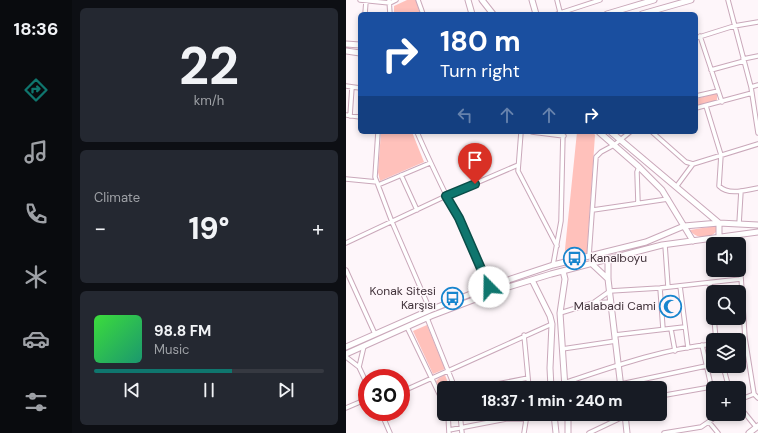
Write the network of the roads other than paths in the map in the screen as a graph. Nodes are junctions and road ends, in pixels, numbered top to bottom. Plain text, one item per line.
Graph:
1 (360, 0) edge
2 (366, 0) edge
3 (396, 0) edge
4 (418, 0) edge
5 (468, 0) edge
6 (482, 0) edge
7 (532, 0) edge
8 (557, 0) edge
9 (582, 0) edge
10 (600, 0) edge
11 (654, 0) edge
12 (691, 0) edge
13 (728, 0) edge
14 (389, 1) edge
15 (584, 5) junction
16 (365, 12) edge
17 (390, 12) edge
18 (422, 12) edge
19 (471, 12) edge
20 (491, 12) edge
21 (535, 12) edge
22 (559, 12) edge
23 (562, 12) edge
24 (614, 12) edge
25 (655, 12) edge
26 (758, 22) edge
27 (734, 26) junction
28 (698, 37) edge
29 (346, 44) edge
30 (358, 45) edge
31 (346, 51) edge
32 (358, 53) edge
33 (758, 56) edge
34 (744, 60) junction
35 (711, 70) junction
36 (758, 85) edge
37 (346, 86) edge
38 (352, 87) junction
39 (751, 87) junction
40 (358, 88) edge
41 (718, 90) junction
42 (752, 93) junction
43 (698, 95) edge
44 (722, 102) junction
45 (706, 106) junction
46 (698, 108) edge
47 (348, 116) edge
48 (757, 116) edge
49 (358, 117) edge
50 (758, 133) edge
51 (378, 134) edge
52 (418, 134) edge
53 (521, 134) edge
54 (564, 134) edge
55 (601, 134) edge
56 (613, 134) edge
57 (628, 134) edge
58 (654, 134) edge
59 (620, 140) junction
60 (758, 144) edge
61 (614, 145) junction
62 (721, 155) junction
63 (430, 163) junction
64 (694, 164) junction
65 (518, 165) junction
66 (639, 167) junction
67 (401, 175) junction
68 (346, 179) edge
69 (378, 183) junction
70 (676, 187) junction
71 (758, 188) edge
72 (741, 191) junction
73 (446, 196) junction
74 (668, 199) junction
75 (638, 203) junction
76 (417, 210) junction
77 (592, 210) junction
78 (392, 222) junction
79 (719, 223) junction
80 (739, 224) junction
81 (758, 225) edge
82 (684, 226) junction
83 (758, 232) edge
84 (738, 235) joint
85 (719, 237) joint
86 (706, 239) edge
87 (693, 241) junction
88 (346, 243) edge
89 (665, 244) junction
90 (557, 246) junction
91 (589, 256) junction
92 (608, 259) junction
93 (592, 264) junction
94 (553, 265) junction
95 (346, 270) edge
96 (563, 271) junction
97 (608, 279) junction
98 (741, 279) joint
99 (532, 280) junction
100 (710, 283) joint
101 (680, 286) junction
102 (489, 287) junction
103 (668, 287) junction
104 (660, 288) junction
105 (610, 291) junction
106 (611, 302) junction
107 (593, 303) junction
108 (430, 310) junction
109 (560, 313) junction
110 (427, 318) junction
111 (552, 324) junction
112 (407, 327) junction
113 (684, 327) junction
114 (671, 329) junction
115 (663, 330) junction
116 (745, 333) edge
117 (375, 334) junction
118 (524, 335) junction
119 (615, 335) junction
120 (616, 341) junction
121 (746, 344) edge
122 (702, 345) junction
123 (706, 345) edge
124 (364, 346) junction
125 (346, 347) edge
126 (688, 348) junction
127 (562, 349) junction
128 (675, 351) junction
129 (346, 356) edge
130 (618, 364) junction
131 (706, 366) joint
132 (359, 367) joint
133 (449, 369) junction
134 (432, 378) junction
135 (528, 378) junction
136 (453, 381) edge
137 (513, 381) edge
138 (528, 381) edge
139 (550, 381) edge
140 (564, 381) edge
141 (576, 381) edge
142 (620, 381) edge
143 (642, 381) edge
144 (706, 387) edge
145 (410, 388) edge
146 (437, 389) edge
147 (754, 394) junction
148 (667, 395) edge
149 (746, 397) edge
150 (758, 398) edge
151 (358, 403) edge
152 (346, 408) edge
153 (746, 414) edge
154 (385, 421) edge
155 (448, 421) edge
156 (461, 421) edge
157 (496, 421) edge
158 (526, 421) edge
159 (555, 421) edge
160 (568, 421) edge
161 (613, 421) edge
162 (626, 421) edge
163 (709, 422) joint
164 (757, 426) edge
165 (462, 428) junction
166 (449, 431) edge
167 (390, 433) edge
168 (462, 433) edge
169 (524, 433) edge
170 (556, 433) edge
171 (568, 433) edge
172 (589, 433) edge
173 (627, 433) edge
174 (664, 433) edge
175 (675, 433) edge
176 (718, 433) edge
177 (749, 433) edge

1 - 2 street
2 - 14 street
2 - 16 street
3 - 14 street
4 - 18 street
5 - 19 main road
6 - 20 main road
7 - 21 main road
8 - 22 street
9 - 15 street
10 - 15 street
11 - 24 main road
12 - 25 main road
13 - 27 street
14 - 17 street
15 - 23 street
26 - 27 street
27 - 28 street
27 - 34 street
28 - 35 street
29 - 30 main road
31 - 32 main road
33 - 34 street
34 - 35 street
34 - 39 street
35 - 41 street
36 - 39 street
37 - 38 street
38 - 40 street
38 - 47 street
39 - 42 street
41 - 43 street
41 - 44 street
42 - 44 street
42 - 48 street
44 - 45 street
45 - 46 street
45 - 62 street
47 - 49 street
48 - 50 street
51 - 69 street
52 - 63 street
53 - 65 street
54 - 90 street
55 - 61 main road
56 - 59 main road
57 - 59 street
58 - 64 street
59 - 61 street
59 - 70 main road
60 - 62 street
61 - 66 main road
61 - 77 street
62 - 64 street
62 - 72 street
63 - 67 street
63 - 73 street
64 - 70 street
65 - 73 street
65 - 90 street
66 - 74 main road
66 - 75 street
67 - 69 street
67 - 76 street
68 - 69 street
69 - 78 street
70 - 79 main road
71 - 72 street
72 - 80 street
73 - 76 street
73 - 102 street
74 - 75 street
74 - 82 main road
75 - 77 street
76 - 78 street
77 - 91 street
78 - 88 street
78 - 108 street
79 - 80 main road
79 - 82 main road
79 - 85 main road
80 - 81 main road
82 - 87 main road
82 - 91 main road
83 - 84 main road
84 - 85 main road
86 - 87 main road
87 - 89 main road
89 - 92 main road
89 - 103 street
90 - 94 street
91 - 94 main road
92 - 93 main road
92 - 97 main road
93 - 96 main road
93 - 97 main road
94 - 102 main road
95 - 117 street
96 - 99 main road
96 - 109 main road
97 - 105 main road
98 - 100 street
98 - 116 street
99 - 110 main road
99 - 111 main road
100 - 101 street
101 - 103 street
101 - 113 street
102 - 108 main road
103 - 104 street
104 - 105 street
104 - 115 street
105 - 106 main road
105 - 107 street
106 - 107 street
106 - 119 main road
107 - 109 street
108 - 117 main road
109 - 127 main road
110 - 112 main road
110 - 133 street
111 - 118 street
111 - 139 main road
112 - 124 main road
112 - 134 street
113 - 114 street
113 - 126 street
114 - 115 street
114 - 128 street
115 - 119 street
117 - 125 main road
118 - 133 street
118 - 135 street
119 - 120 main road
120 - 127 street
120 - 130 main road
121 - 147 street
122 - 123 street
122 - 126 street
122 - 131 street
124 - 129 main road
124 - 132 street
126 - 128 street
127 - 140 main road
128 - 130 street
129 - 132 street
130 - 141 street
130 - 142 main road
131 - 143 street
133 - 134 street
133 - 136 street
134 - 145 street
134 - 146 street
135 - 137 street
135 - 138 street
144 - 148 street
147 - 149 street
147 - 150 street
151 - 152 street
153 - 164 street
154 - 167 street
155 - 166 street
156 - 165 street
157 - 165 street
158 - 169 street
159 - 170 main road
160 - 171 main road
161 - 172 street
162 - 173 main road
163 - 175 street
163 - 176 street
164 - 177 main road
165 - 166 street
165 - 168 street
174 - 175 street

